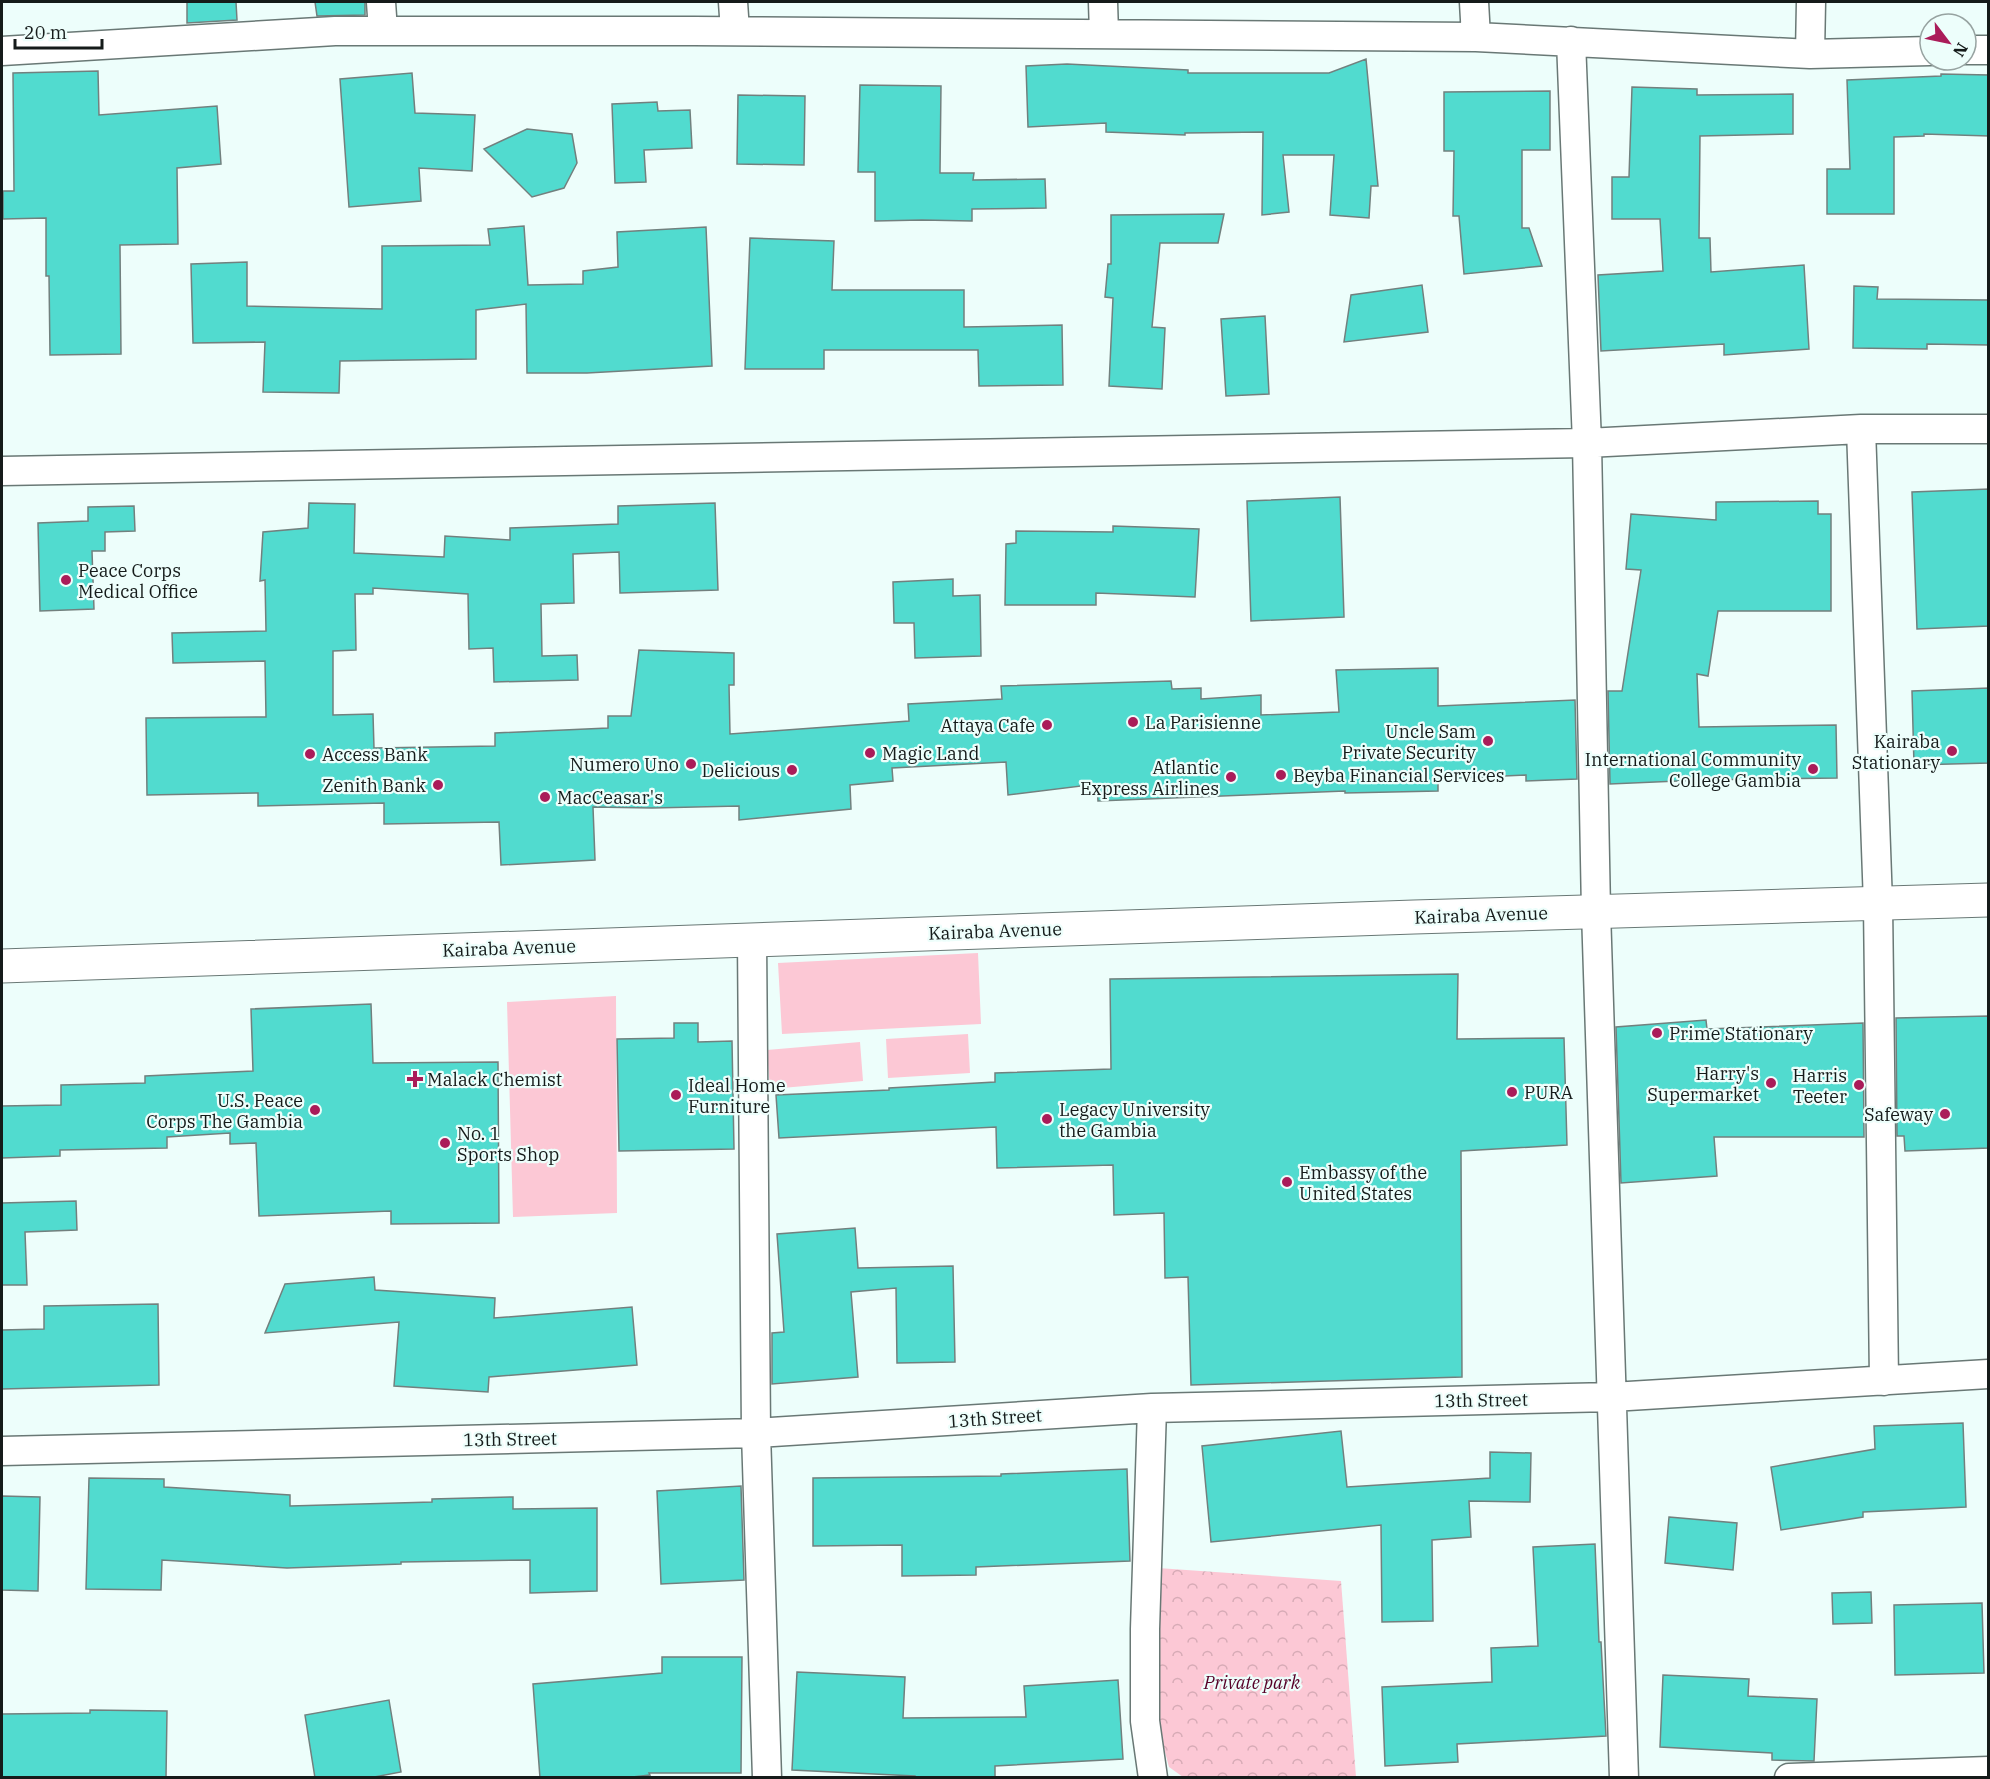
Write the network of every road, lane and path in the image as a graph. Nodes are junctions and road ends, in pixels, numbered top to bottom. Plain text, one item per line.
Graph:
1 (381, 2) edge
2 (733, 2) edge
3 (1103, 2) edge
4 (1474, 2) edge
5 (1811, 2) edge
6 (384, 31) junction
7 (735, 31) junction
8 (1104, 34) junction
9 (1476, 37) junction
10 (1571, 41) junction
11 (2, 51) edge
12 (1918, 51) edge
13 (1810, 54) junction
14 (1861, 429) junction
15 (1989, 429) edge
16 (1587, 443) junction
17 (2, 471) edge
18 (1989, 900) edge
19 (1878, 904) junction
20 (1596, 911) junction
21 (752, 939) junction
22 (2, 966) edge
23 (1989, 1374) edge
24 (1884, 1381) junction
25 (1612, 1397) junction
26 (1152, 1408) junction
27 (756, 1432) junction
28 (2, 1451) edge
29 (1989, 1770) edge
30 (767, 1778) edge
31 (1153, 1778) edge
32 (1624, 1778) edge
33 (1789, 1778) edge

1 - 6 street
2 - 7 street
3 - 8 street
4 - 9 street
5 - 13 street
6 - 7 street
6 - 11 street
7 - 8 street
8 - 9 street
9 - 10 street
10 - 13 street
10 - 16 street
12 - 13 street
14 - 15 street
14 - 16 street
14 - 19 street
16 - 17 street
16 - 20 street
18 - 19 street, Kairaba Avenue
19 - 20 street, Kairaba Avenue
19 - 24 street
20 - 21 street, Kairaba Avenue
20 - 25 street
21 - 22 street, Kairaba Avenue
21 - 27 street
23 - 24 street, 13th Street
24 - 25 street, 13th Street
25 - 26 street, 13th Street
25 - 32 street
26 - 27 street, 13th Street
26 - 31 street
27 - 28 street, 13th Street
27 - 30 street
29 - 33 street

